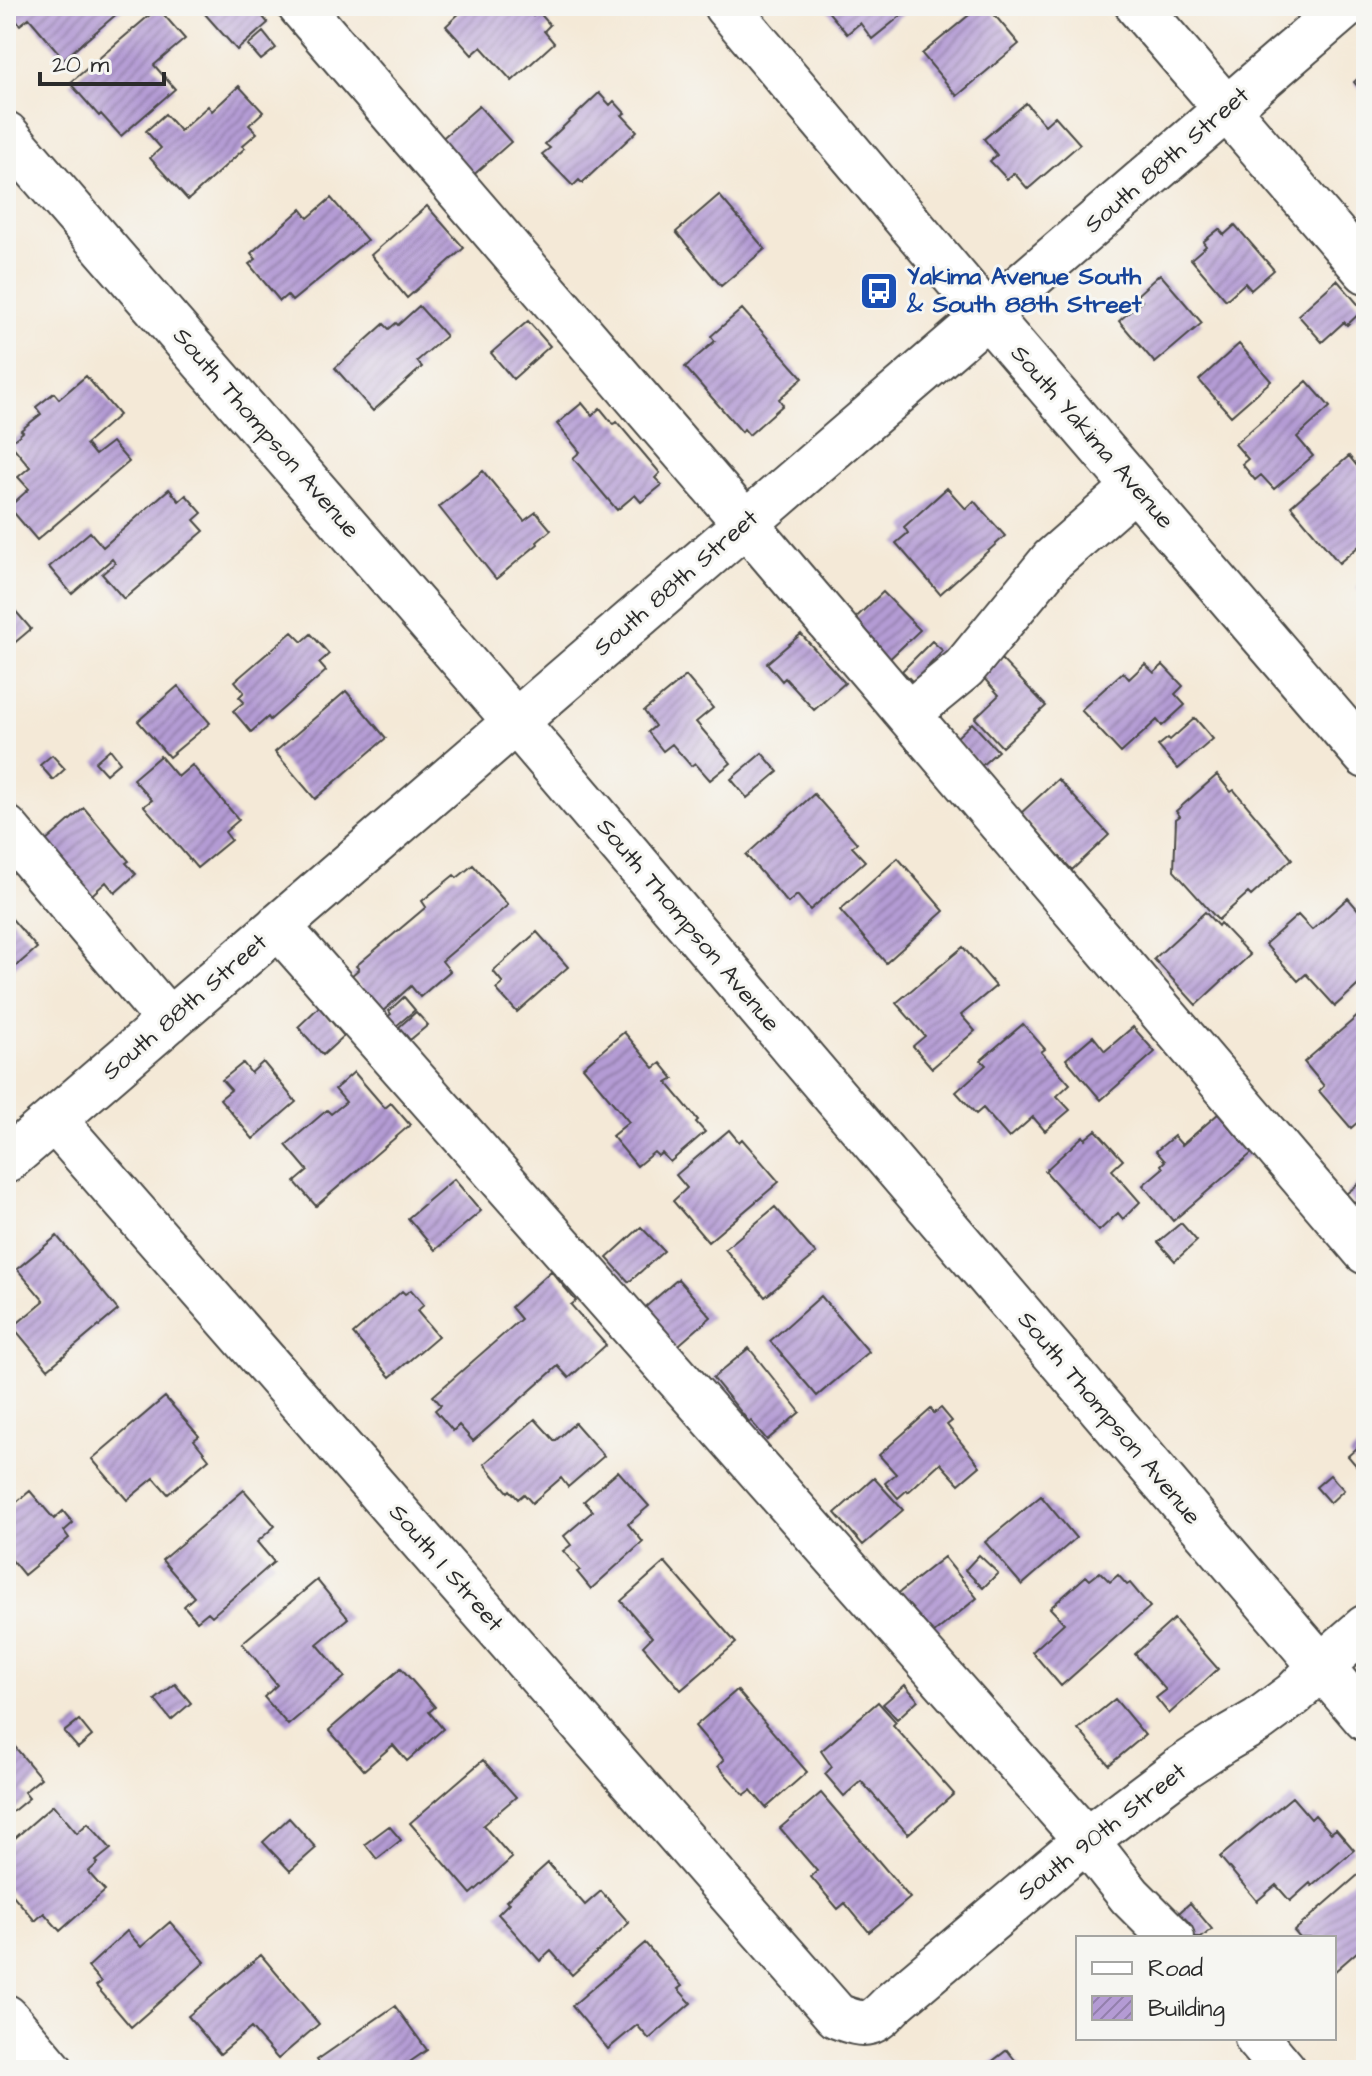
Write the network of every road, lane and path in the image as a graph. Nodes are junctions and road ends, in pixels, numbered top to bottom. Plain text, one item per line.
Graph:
1 (300, 6) edge
2 (726, 6) edge
3 (1138, 6) edge
4 (1346, 6) edge
5 (1227, 109) junction
6 (6, 134) edge
7 (1366, 271) edge
8 (987, 315) junction
9 (1135, 487) junction
10 (745, 523) junction
11 (908, 714) junction
12 (515, 721) junction
13 (1366, 756) edge
14 (6, 828) edge
15 (278, 926) junction
16 (169, 1021) junction
17 (54, 1120) junction
18 (6, 1161) edge
19 (1366, 1252) edge
20 (1366, 1627) edge
21 (1321, 1666) junction
22 (1366, 1719) edge
23 (1086, 1840) junction
24 (1170, 1936) edge
25 (837, 2016) joint
26 (6, 2017) edge
27 (1259, 2040) edge
28 (51, 2070) edge
29 (1284, 2070) edge

1 - 10 street
2 - 8 street, South Yakima Avenue
3 - 5 street
4 - 5 street, South 88th Street
5 - 7 street
5 - 8 street, South 88th Street
6 - 12 street, South Thompson Avenue
8 - 9 street, South Yakima Avenue
8 - 10 street, South 88th Street
9 - 11 street
9 - 13 street, South Yakima Avenue
10 - 11 street
10 - 12 street, South 88th Street
11 - 19 street
12 - 15 street, South 88th Street
12 - 21 street, South Thompson Avenue
14 - 16 street
15 - 16 street, South 88th Street
15 - 23 street
16 - 17 street, South 88th Street
17 - 18 street, South 88th Street
17 - 25 street, South I Street
20 - 21 street, South 90th Street
21 - 22 street, South Thompson Avenue
21 - 23 street, South 90th Street
23 - 24 street
23 - 25 street, South 90th Street
26 - 28 street
27 - 29 street

